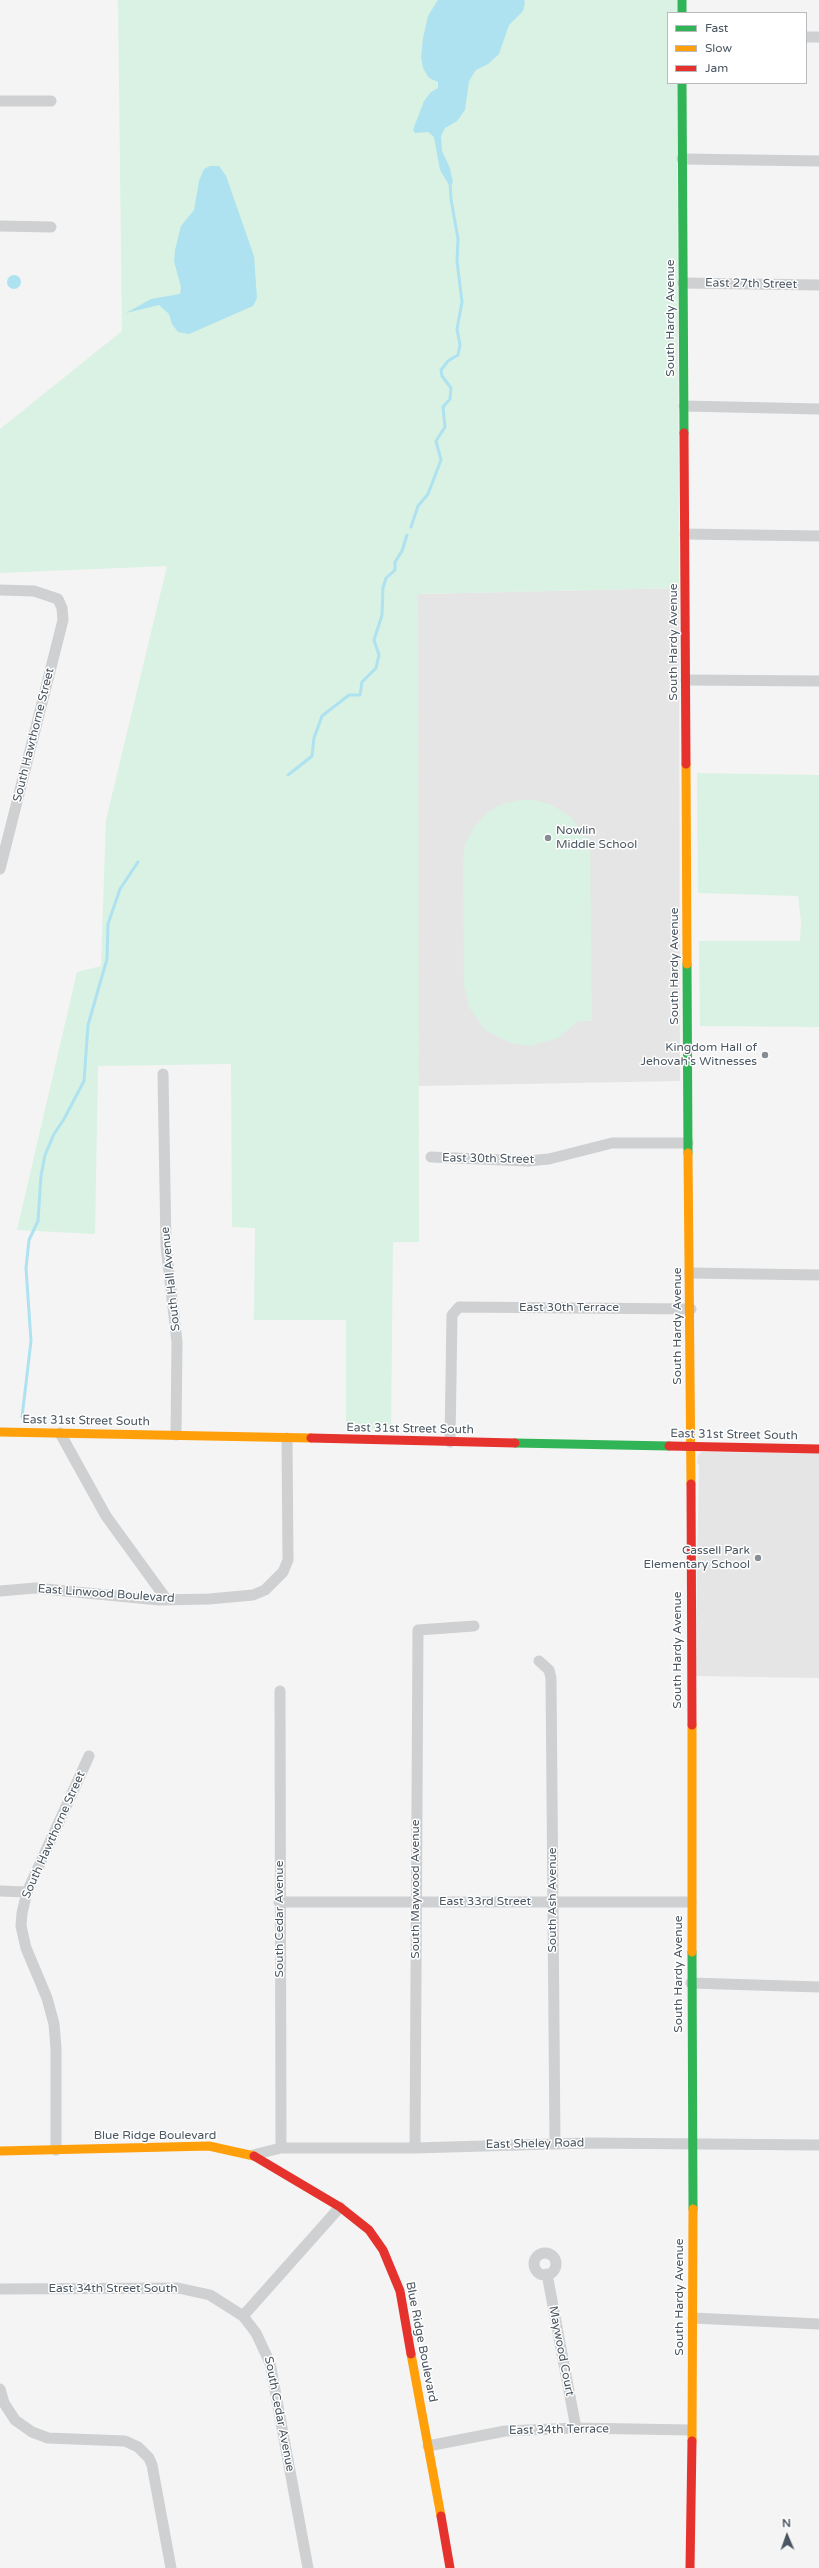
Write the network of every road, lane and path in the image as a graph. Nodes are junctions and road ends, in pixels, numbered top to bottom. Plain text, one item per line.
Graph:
1 (682, 0) edge
2 (682, 12) edge
3 (807, 37) edge
4 (819, 37) edge
5 (682, 84) edge
6 (0, 101) edge
7 (51, 101) dead end
8 (682, 159) junction
9 (819, 161) edge
10 (0, 226) edge
11 (51, 227) dead end
12 (683, 283) junction
13 (819, 285) edge
14 (684, 406) junction
15 (819, 409) edge
16 (685, 534) junction
17 (819, 536) edge
18 (0, 590) edge
19 (686, 680) junction
20 (819, 681) edge
21 (0, 869) edge
22 (163, 1074) dead end
23 (688, 1143) junction
24 (431, 1157) dead end
25 (690, 1273) junction
26 (819, 1275) edge
27 (691, 1309) junction
28 (0, 1432) edge
29 (60, 1433) junction
30 (176, 1435) junction
31 (287, 1438) junction
32 (450, 1442) junction
33 (690, 1446) junction
34 (819, 1449) edge
35 (0, 1591) edge
36 (167, 1600) junction
37 (474, 1626) dead end
38 (539, 1661) dead end
39 (280, 1691) dead end
40 (89, 1756) dead end
41 (0, 1891) edge
42 (27, 1892) junction
43 (279, 1902) junction
44 (417, 1902) junction
45 (553, 1902) junction
46 (691, 1902) junction
47 (691, 1983) junction
48 (819, 1987) edge
49 (692, 2142) junction
50 (555, 2143) junction
51 (819, 2145) edge
52 (281, 2148) junction
53 (414, 2148) junction
54 (56, 2150) junction
55 (0, 2151) edge
56 (253, 2155) junction
57 (340, 2207) junction
58 (547, 2274) dead end
59 (0, 2289) edge
60 (243, 2316) junction
61 (693, 2318) junction
62 (819, 2324) edge
63 (0, 2389) edge
64 (576, 2428) junction
65 (691, 2430) junction
66 (428, 2446) junction
67 (171, 2568) edge
68 (308, 2568) edge
69 (450, 2568) edge
70 (690, 2568) edge

1 - 2 street
3 - 4 street
5 - 8 street, South Hardy Avenue
6 - 7 street
8 - 9 street
8 - 12 street, South Hardy Avenue
10 - 11 street
12 - 13 street, East 27th Street
12 - 14 street, South Hardy Avenue
14 - 15 street
14 - 16 street, South Hardy Avenue
16 - 17 street
16 - 19 street, South Hardy Avenue
18 - 21 street, South Hawthorne Street
19 - 20 street
19 - 23 street, South Hardy Avenue
22 - 30 street, South Hall Avenue
23 - 24 street, East 30th Street
23 - 25 street, South Hardy Avenue
25 - 26 street
25 - 27 street, South Hardy Avenue
27 - 32 street, East 30th Terrace
27 - 33 street, South Hardy Avenue
28 - 29 street, East 31st Street South
29 - 30 street, East 31st Street South
29 - 36 street
30 - 31 street, East 31st Street South
31 - 32 street, East 31st Street South
31 - 36 street, East Linwood Boulevard
32 - 33 street, East 31st Street South
33 - 34 street, East 31st Street South
33 - 46 street, South Hardy Avenue
35 - 36 street, East Linwood Boulevard
37 - 44 street, South Maywood Avenue
38 - 45 street, South Ash Avenue
39 - 43 street, South Cedar Avenue
40 - 42 street, South Hawthorne Street
41 - 42 street
42 - 54 street, South Hawthorne Street
43 - 44 street, East 33rd Street
43 - 52 street, South Cedar Avenue
44 - 45 street, East 33rd Street
44 - 53 street, South Maywood Avenue
45 - 46 street, East 33rd Street
45 - 50 street, South Ash Avenue
46 - 47 street, South Hardy Avenue
47 - 48 street
47 - 49 street, South Hardy Avenue
49 - 50 street, East Sheley Road
49 - 51 street, East Sheley Road
49 - 61 street, South Hardy Avenue
50 - 53 street, East Sheley Road
52 - 53 street, East Sheley Road
52 - 56 street, East Sheley Road
54 - 55 street, Blue Ridge Boulevard
54 - 56 street, Blue Ridge Boulevard
56 - 57 street, Blue Ridge Boulevard
57 - 60 street
57 - 66 street, Blue Ridge Boulevard
58 - 64 street, Maywood Court
59 - 60 street, East 34th Street South
60 - 68 street, South Cedar Avenue
61 - 62 street
61 - 65 street, South Hardy Avenue
63 - 67 street
64 - 65 street, East 34th Terrace
64 - 66 street, East 34th Terrace
65 - 70 street, South Hardy Avenue
66 - 69 street, Blue Ridge Boulevard

